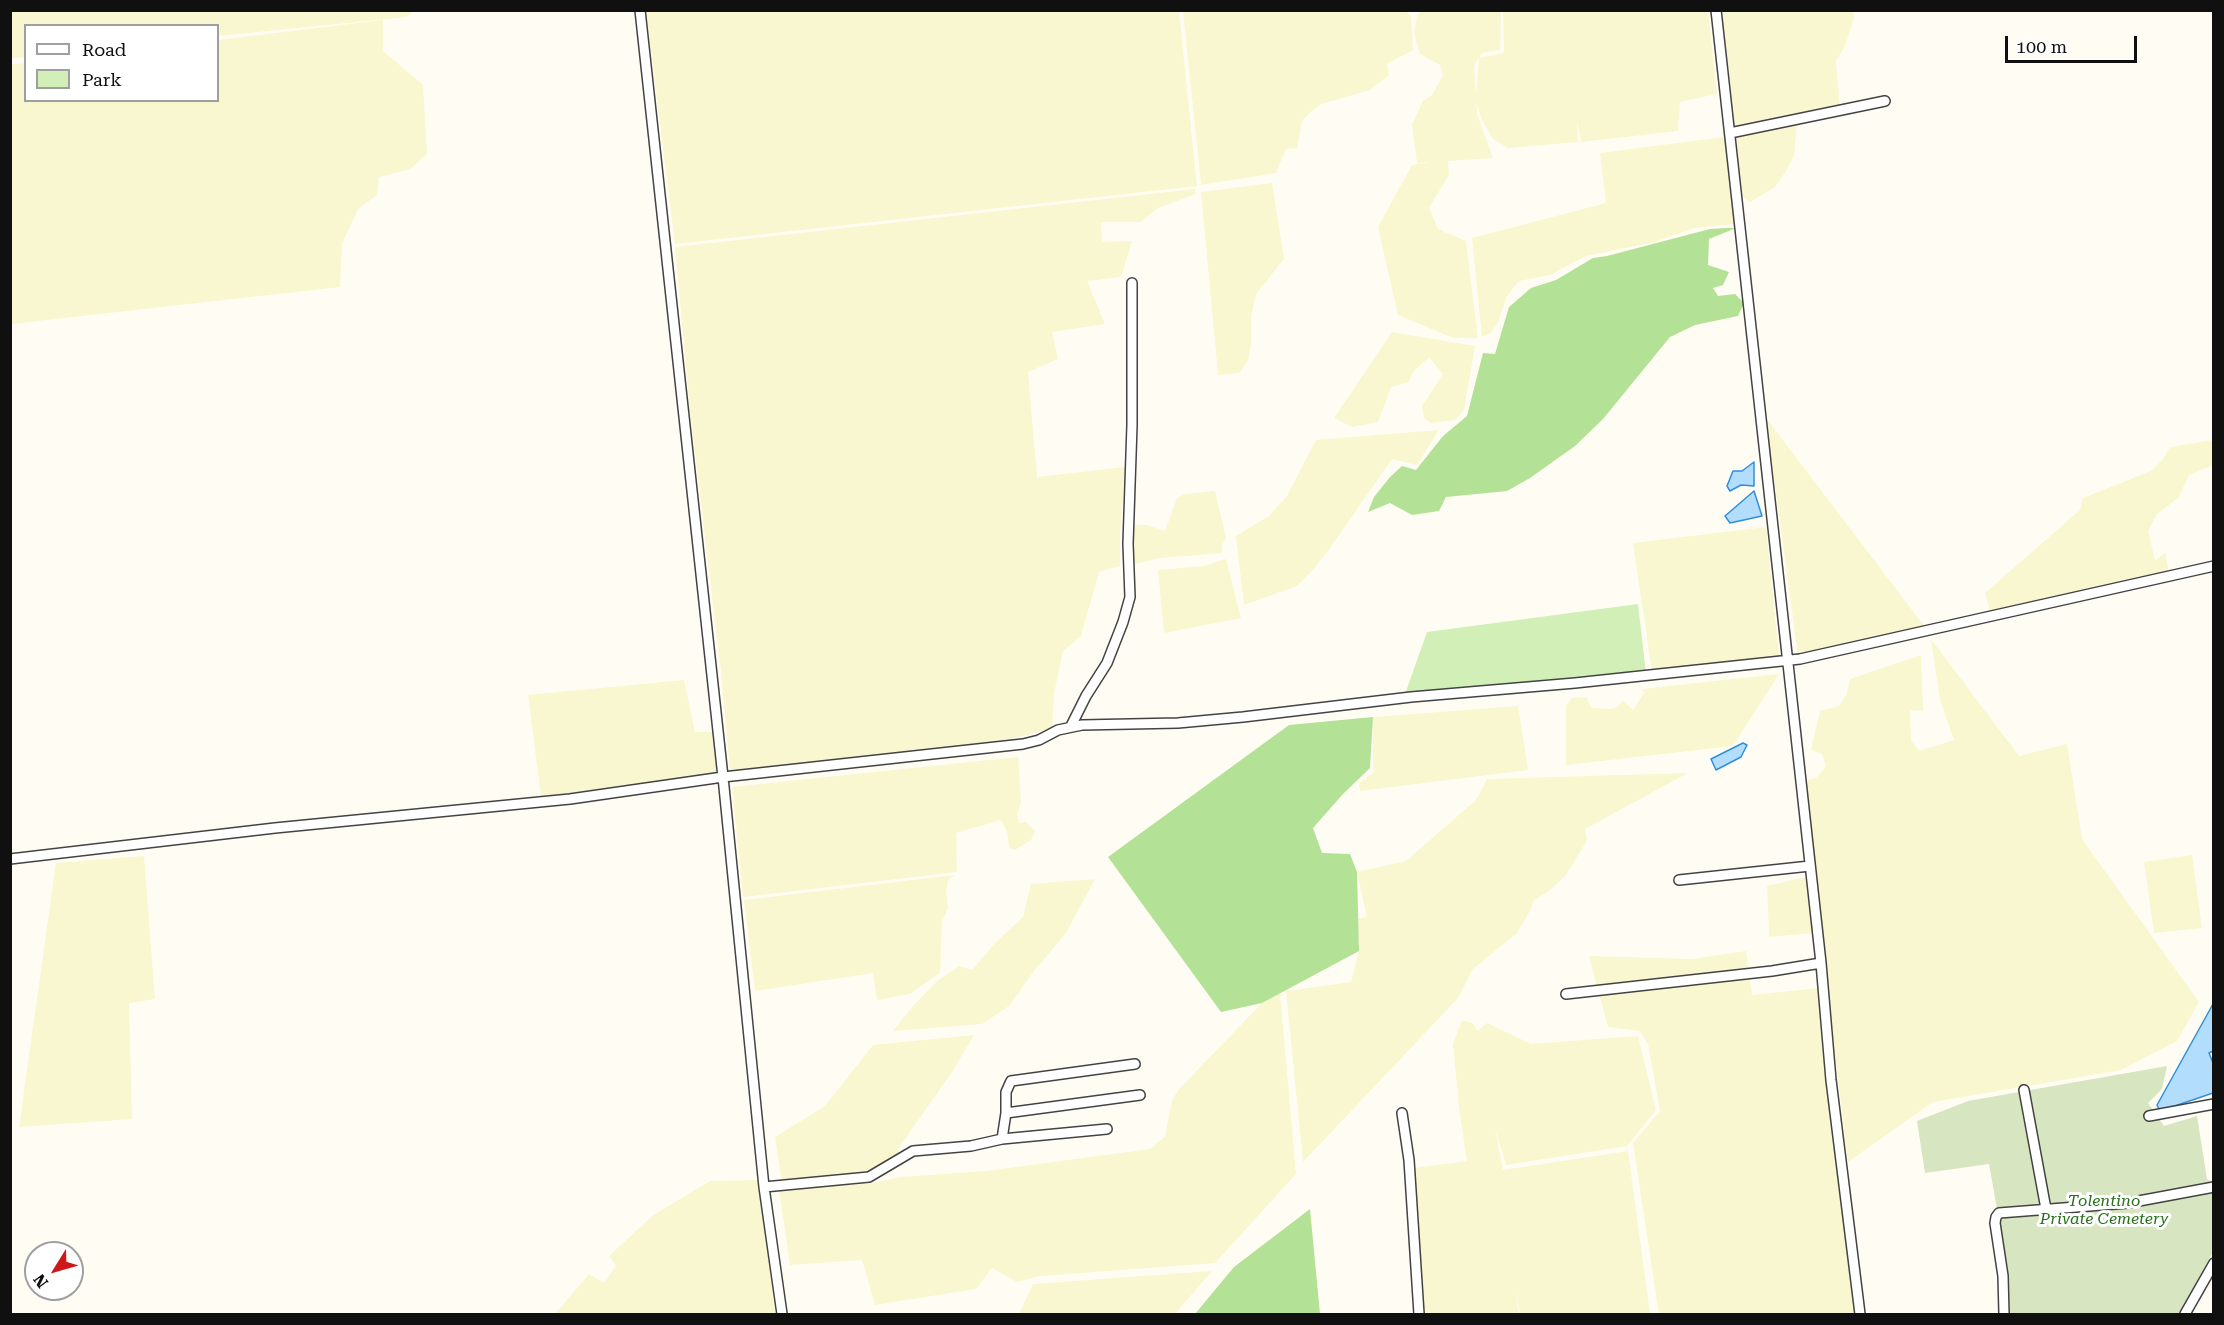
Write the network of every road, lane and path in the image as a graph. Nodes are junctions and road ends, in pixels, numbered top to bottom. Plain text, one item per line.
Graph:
1 (640, 10) edge
2 (1716, 10) edge
3 (1884, 102) dead end
4 (1730, 133) junction
5 (1132, 283) dead end
6 (2214, 566) edge
7 (1786, 660) junction
8 (1071, 726) junction
9 (723, 777) junction
10 (10, 859) edge
11 (1810, 866) junction
12 (1679, 880) dead end
13 (1821, 963) junction
14 (1566, 994) dead end
15 (1135, 1064) dead end
16 (2024, 1090) dead end
17 (1140, 1095) dead end
18 (2214, 1104) edge
19 (1006, 1113) junction
20 (1402, 1113) dead end
21 (2149, 1116) dead end
22 (1107, 1130) dead end
23 (1002, 1139) junction
24 (764, 1187) junction
25 (2214, 1187) edge
26 (2046, 1209) junction
27 (2214, 1263) edge
28 (782, 1314) edge
29 (1419, 1314) edge
30 (1860, 1314) edge
31 (2004, 1314) edge
32 (2185, 1314) edge

1 - 9 street
2 - 4 street
3 - 4 street
4 - 7 street
5 - 8 street
6 - 7 street
7 - 8 street
7 - 11 street
8 - 9 street
9 - 10 street
9 - 24 street
11 - 12 street
11 - 13 street
13 - 14 street
13 - 30 street
15 - 19 street
16 - 26 street
17 - 19 street
18 - 21 street
19 - 23 street
20 - 29 street
22 - 23 street
23 - 24 street
24 - 28 street
25 - 26 street
26 - 31 street
27 - 32 street

